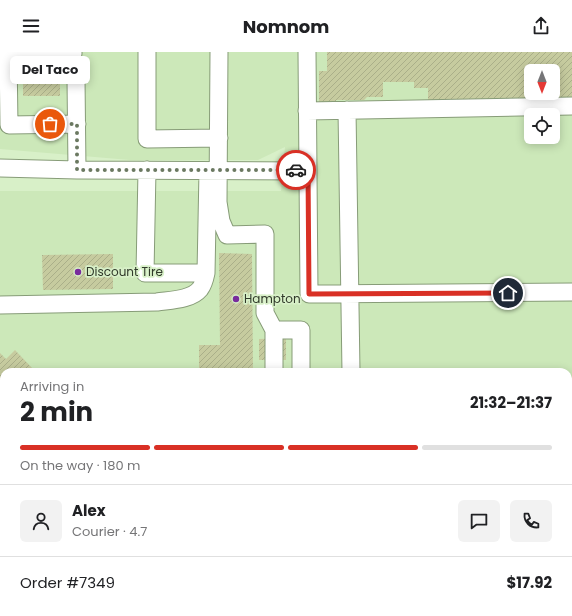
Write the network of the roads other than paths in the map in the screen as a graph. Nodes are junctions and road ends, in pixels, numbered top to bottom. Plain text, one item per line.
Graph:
1 (147, 52) edge
2 (219, 52) edge
3 (306, 52) edge
4 (42, 53) edge
5 (74, 53) edge
6 (8, 59) edge
7 (572, 106) edge
8 (347, 110) junction
9 (307, 111) junction
10 (77, 124) junction
11 (220, 138) junction
12 (0, 168) edge
13 (77, 170) junction
14 (147, 170) junction
15 (214, 170) junction
16 (308, 170) junction
17 (206, 273) junction
18 (572, 292) edge
19 (349, 294) junction
20 (0, 305) edge
21 (274, 330) junction
22 (274, 368) edge
23 (300, 368) edge
24 (351, 368) edge

1 - 11 street
2 - 11 street
3 - 9 street
4 - 5 street
4 - 6 street
6 - 10 street
6 - 10 street
7 - 8 street
8 - 9 street
8 - 19 street
9 - 16 street
10 - 13 street
11 - 15 street
12 - 13 street
13 - 14 street
14 - 15 street
14 - 17 street
15 - 16 street
15 - 17 street
15 - 21 street
16 - 19 street
17 - 20 street
18 - 19 street
19 - 24 street
21 - 22 street
21 - 23 street

